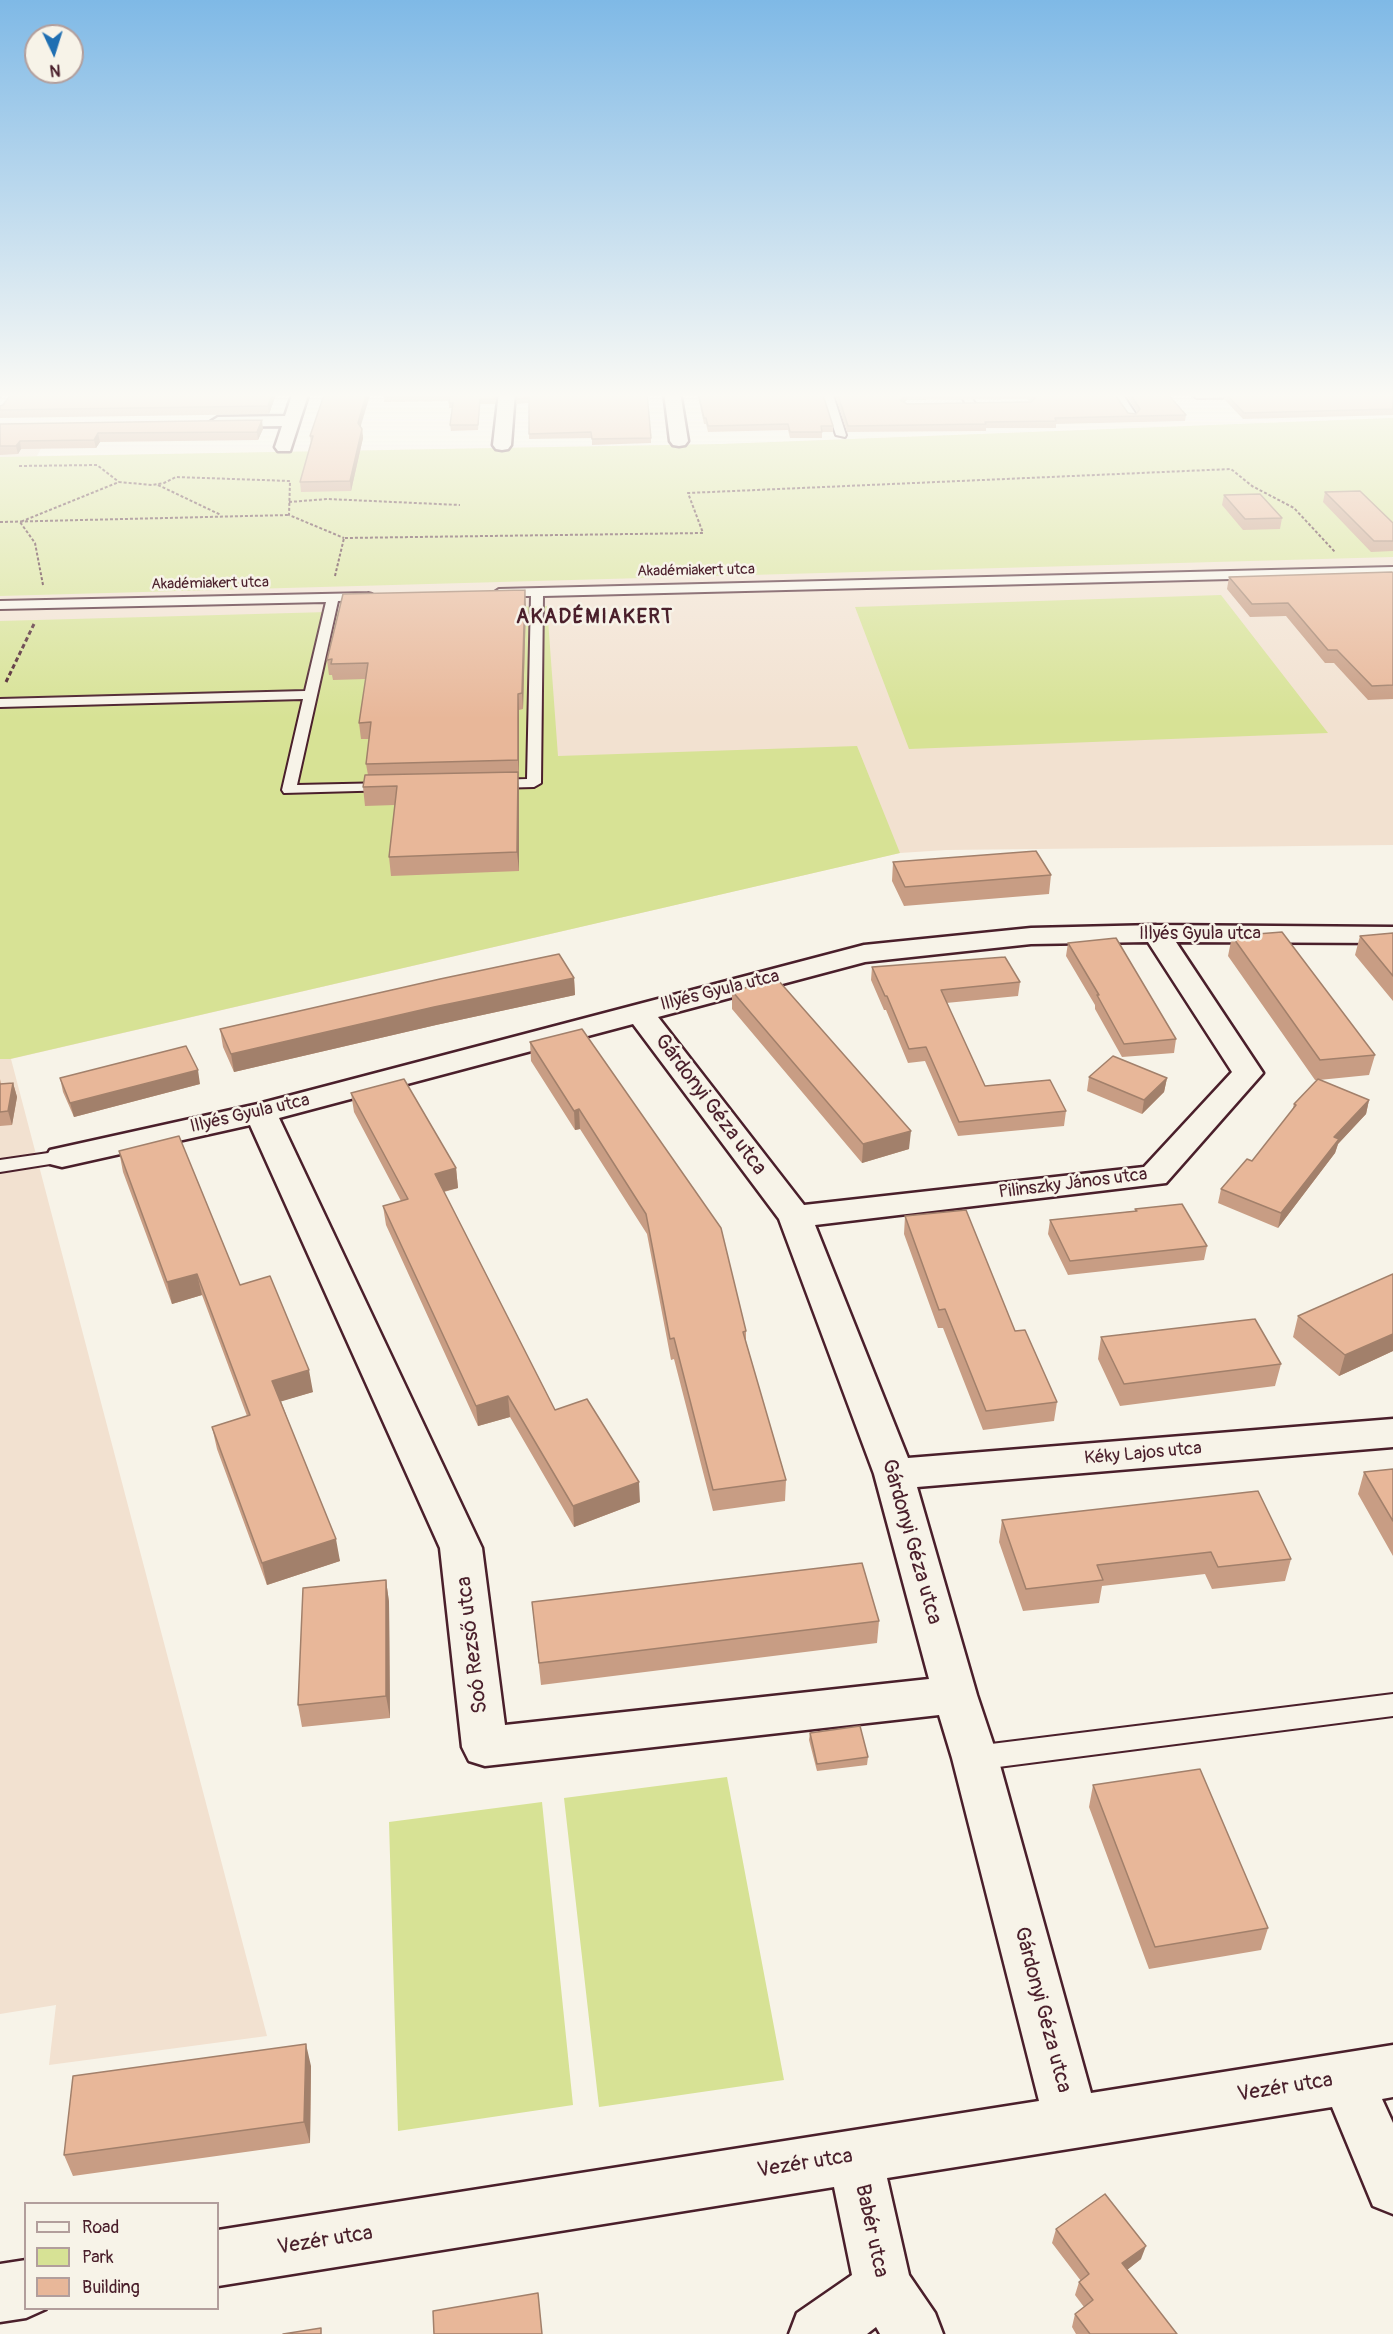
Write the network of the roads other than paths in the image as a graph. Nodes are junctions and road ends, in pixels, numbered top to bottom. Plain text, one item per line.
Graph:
1 (1393, 571) edge
2 (537, 592) junction
3 (491, 593) edge
4 (377, 596) edge
5 (332, 598) junction
6 (0, 605) edge
7 (311, 695) junction
8 (0, 703) edge
9 (475, 784) edge
10 (405, 786) edge
11 (1156, 933) junction
12 (1393, 934) edge
13 (639, 1012) junction
14 (261, 1113) junction
15 (62, 1157) joint
16 (0, 1166) edge
17 (795, 1217) junction
18 (1393, 1433) edge
19 (894, 1474) junction
20 (956, 1695) junction
21 (1393, 1705) edge
22 (975, 1758) junction
23 (1370, 2074) edge
24 (1072, 2123) junction
25 (855, 2156) junction
26 (1393, 2186) edge
27 (219, 2258) edge
28 (883, 2287) junction
29 (24, 2289) edge
30 (0, 2293) edge
31 (818, 2334) edge
32 (914, 2334) edge

1 - 2 lane, Akadémiakert utca
2 - 3 lane, Akadémiakert utca
2 - 9 lane
4 - 5 lane, Akadémiakert utca
5 - 6 lane, Akadémiakert utca
5 - 7 lane
7 - 8 lane
7 - 10 lane
11 - 12 street, Illyés Gyula utca
11 - 13 street, Illyés Gyula utca
11 - 17 street, Pilinszky János utca
13 - 14 street, Illyés Gyula utca
13 - 17 street, Gárdonyi Géza utca
14 - 15 street, Illyés Gyula utca
14 - 20 street, Soó Rezső utca
15 - 16 lane
17 - 19 street, Gárdonyi Géza utca
18 - 19 street, Kéky Lajos utca
19 - 20 street, Gárdonyi Géza utca
20 - 22 street, Gárdonyi Géza utca
21 - 22 lane
22 - 24 street, Gárdonyi Géza utca
23 - 24 street, Vezér utca
23 - 26 street
24 - 25 street, Vezér utca
25 - 27 street, Vezér utca
25 - 28 street, Babér utca
28 - 31 street
28 - 32 street, Babér utca
29 - 30 street

